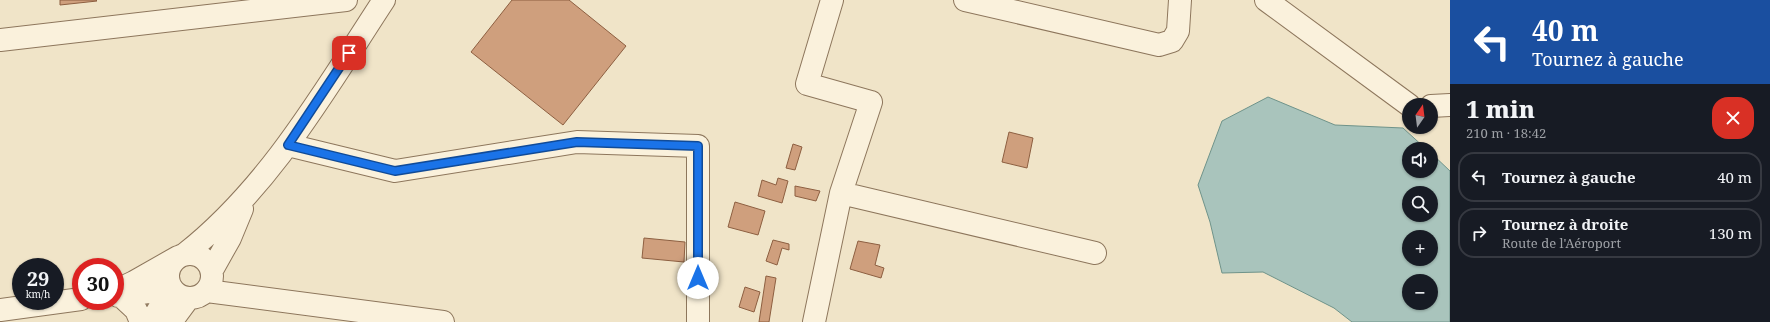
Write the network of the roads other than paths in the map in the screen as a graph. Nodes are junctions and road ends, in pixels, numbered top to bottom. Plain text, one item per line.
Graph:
1 (346, 0) edge
2 (384, 0) edge
3 (832, 0) edge
4 (966, 0) edge
5 (1180, 0) edge
6 (1266, 0) edge
7 (0, 40) edge
8 (1402, 100) edge
9 (1450, 105) edge
10 (1438, 106) edge
11 (288, 145) junction
12 (841, 193) junction
13 (246, 198) junction
14 (1095, 253) dead end
15 (181, 256) junction
16 (195, 287) junction
17 (124, 289) edge
18 (124, 293) edge
19 (72, 300) edge
20 (124, 300) edge
21 (0, 310) edge
22 (141, 322) edge
23 (151, 322) edge
24 (171, 322) edge
25 (443, 322) edge
26 (698, 322) edge
27 (814, 322) edge

1 - 7 street
2 - 11 street
3 - 12 street
4 - 5 street
6 - 8 street
9 - 10 street
11 - 13 street
11 - 26 street
12 - 14 street
12 - 27 street
13 - 15 street
13 - 16 street
15 - 16 street
15 - 16 street
15 - 17 street
16 - 18 street
16 - 23 street
16 - 24 street
16 - 25 street
19 - 21 street
20 - 22 street

